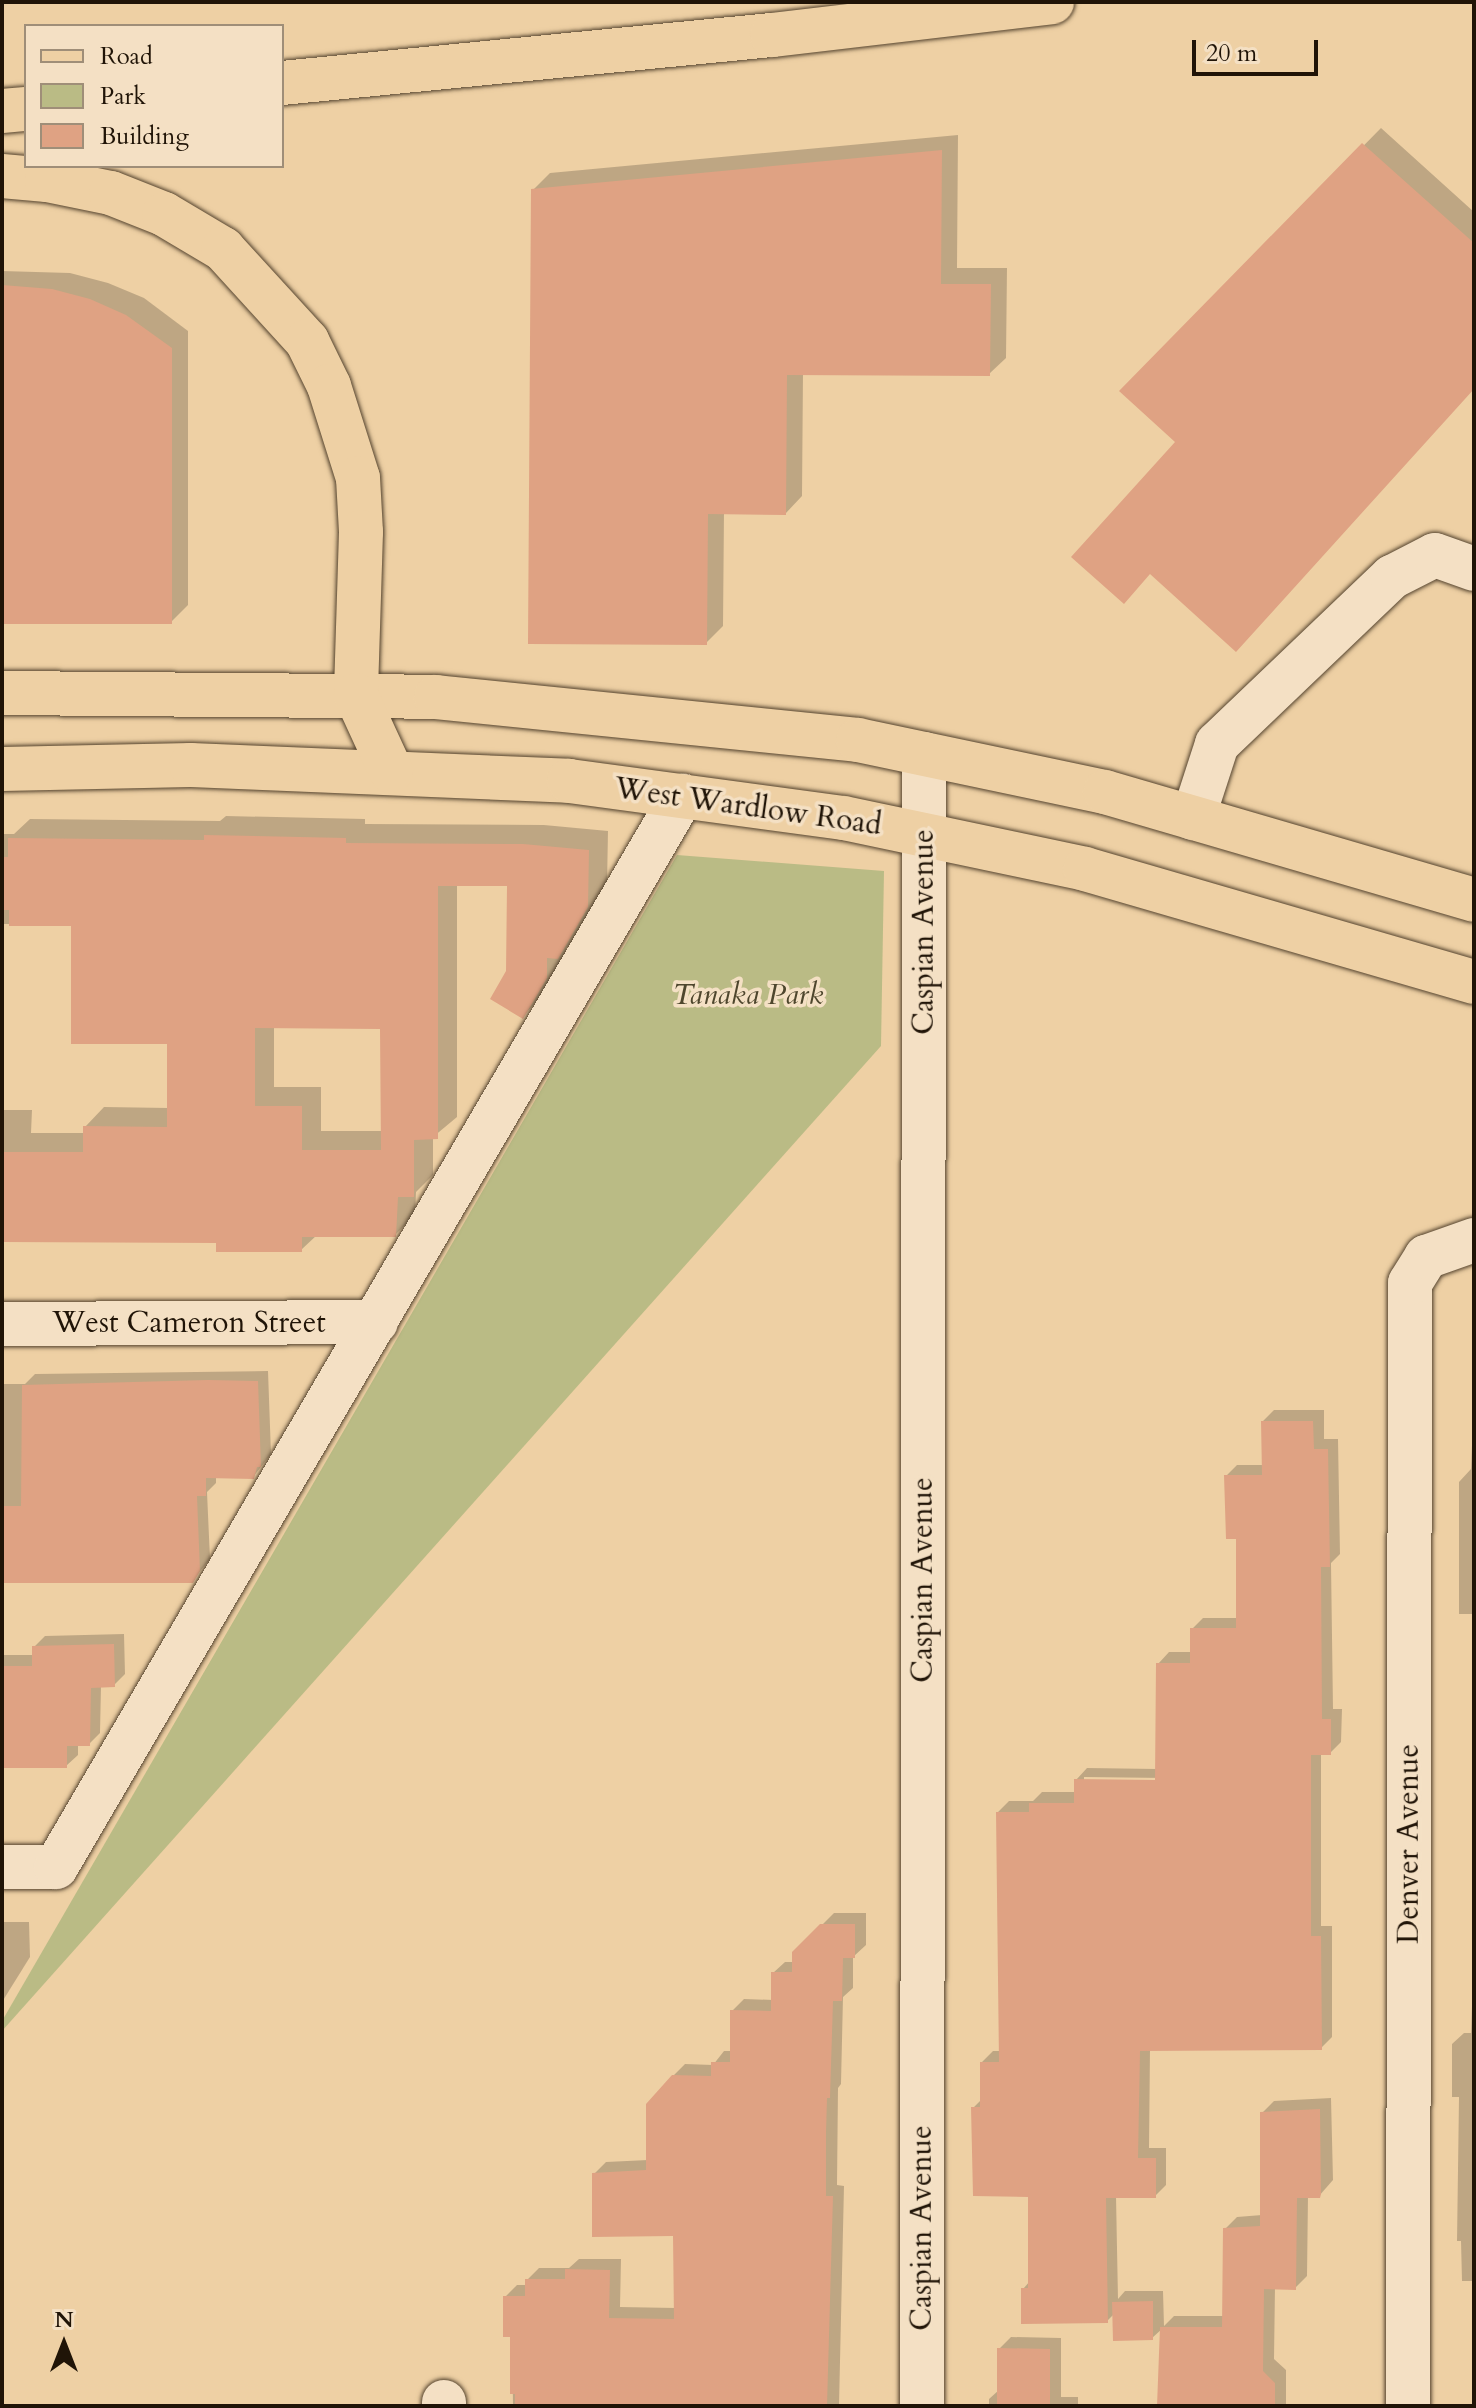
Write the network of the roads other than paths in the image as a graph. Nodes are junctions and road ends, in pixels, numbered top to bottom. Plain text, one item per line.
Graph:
1 (1052, 2) edge
2 (284, 83) edge
3 (24, 109) edge
4 (2, 111) edge
5 (2, 176) edge
6 (1474, 569) edge
7 (2, 693) edge
8 (356, 695) junction
9 (924, 754) junction
10 (2, 769) edge
11 (391, 771) junction
12 (682, 796) junction
13 (1193, 818) junction
14 (924, 835) junction
15 (1474, 900) edge
16 (1474, 982) edge
17 (1474, 1240) edge
18 (376, 1322) junction
19 (2, 1324) edge
20 (2, 1867) edge
21 (922, 2406) edge
22 (1408, 2406) edge

1 - 2 main road
3 - 4 main road
5 - 8 main road
6 - 13 street
7 - 8 main road
8 - 9 main road
8 - 11 main road
9 - 13 main road
9 - 14 street, Caspian Avenue
10 - 11 main road, West Wardlow Road
11 - 12 main road, West Wardlow Road
12 - 14 main road, West Wardlow Road
12 - 18 street
13 - 15 main road
14 - 16 main road, West Wardlow Road
14 - 21 street, Caspian Avenue
17 - 22 street, Denver Avenue
18 - 19 street, West Cameron Street
18 - 20 street

